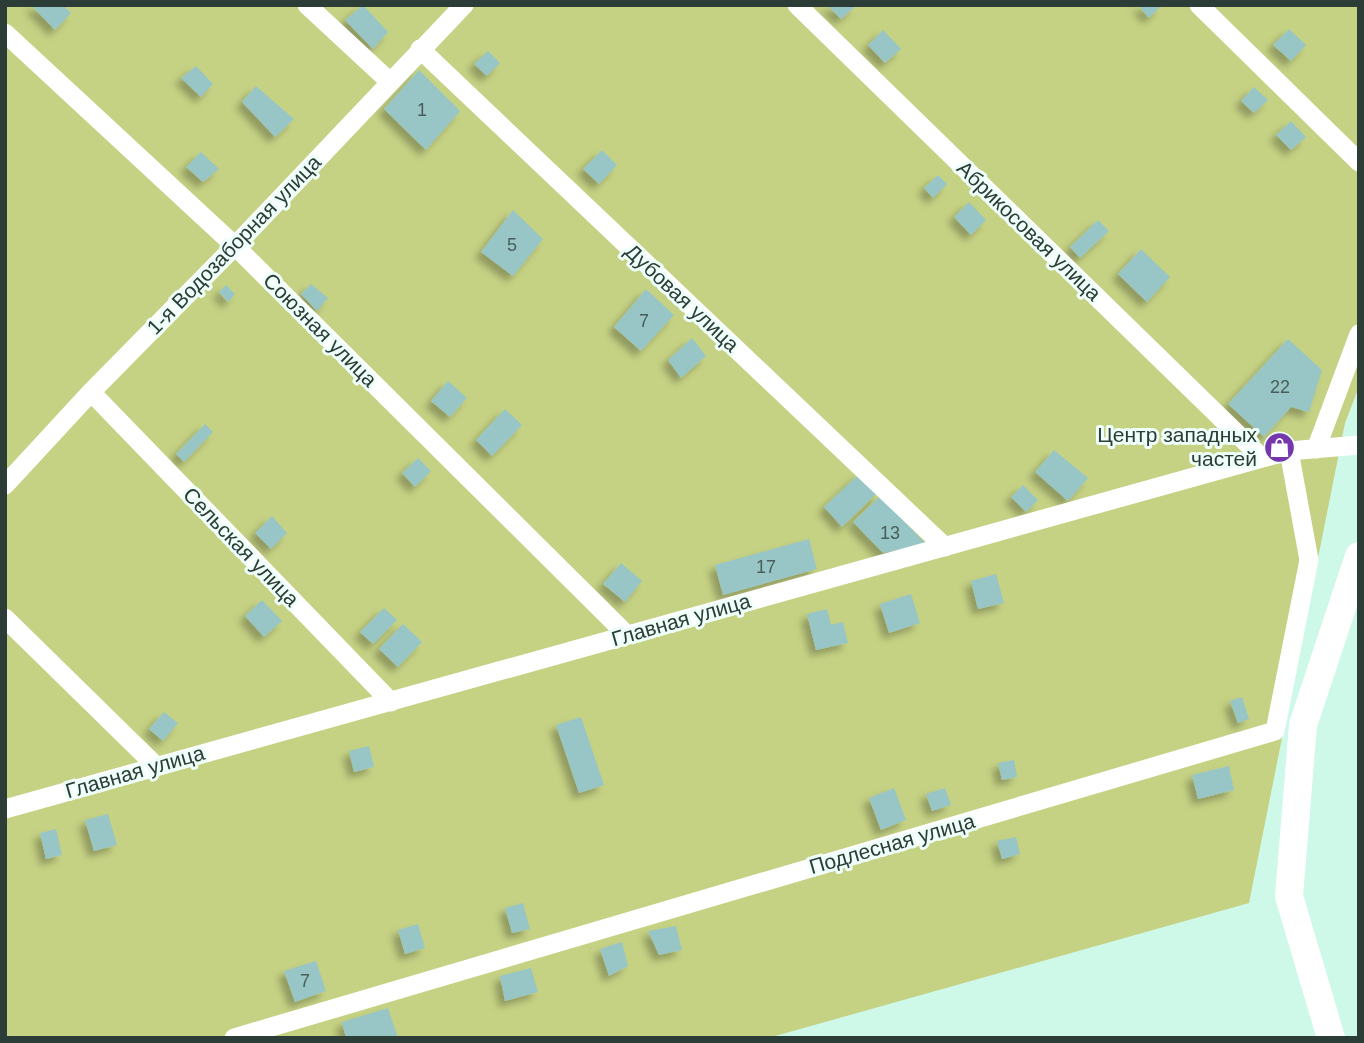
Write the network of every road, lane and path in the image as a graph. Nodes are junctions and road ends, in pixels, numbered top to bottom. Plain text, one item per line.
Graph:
1 (307, 5) edge
2 (464, 5) edge
3 (797, 5) edge
4 (1199, 5) edge
5 (5, 33) edge
6 (420, 49) junction
7 (389, 81) junction
8 (1359, 162) edge
9 (235, 246) junction
10 (1359, 334) edge
11 (91, 392) junction
12 (1359, 446) edge
13 (1316, 449) junction
14 (1289, 451) junction
15 (1262, 458) junction
16 (5, 485) edge
17 (945, 547) junction
18 (1359, 556) edge
19 (5, 618) edge
20 (627, 635) junction
21 (391, 702) junction
22 (156, 766) junction
23 (5, 809) edge
24 (234, 1038) edge
25 (1331, 1038) edge

1 - 7 street
2 - 6 street, 1-я Водозаборная улица
3 - 15 street, Абрикосовая улица
4 - 8 street
5 - 9 street, Союзная улица
6 - 7 street, 1-я Водозаборная улица
6 - 17 street, Дубовая улица
7 - 9 street, 1-я Водозаборная улица
9 - 11 street, 1-я Водозаборная улица
9 - 20 street, Союзная улица
10 - 13 street
11 - 16 street, 1-я Водозаборная улица
11 - 21 street, Сельская улица
12 - 13 street, Главная улица
13 - 14 street, Главная улица
14 - 15 street, Главная улица
14 - 24 street, Подлесная улица
15 - 17 street, Главная улица
17 - 20 street, Главная улица
18 - 25 main road
19 - 22 street
20 - 21 street, Главная улица
21 - 22 street, Главная улица
22 - 23 street, Главная улица

